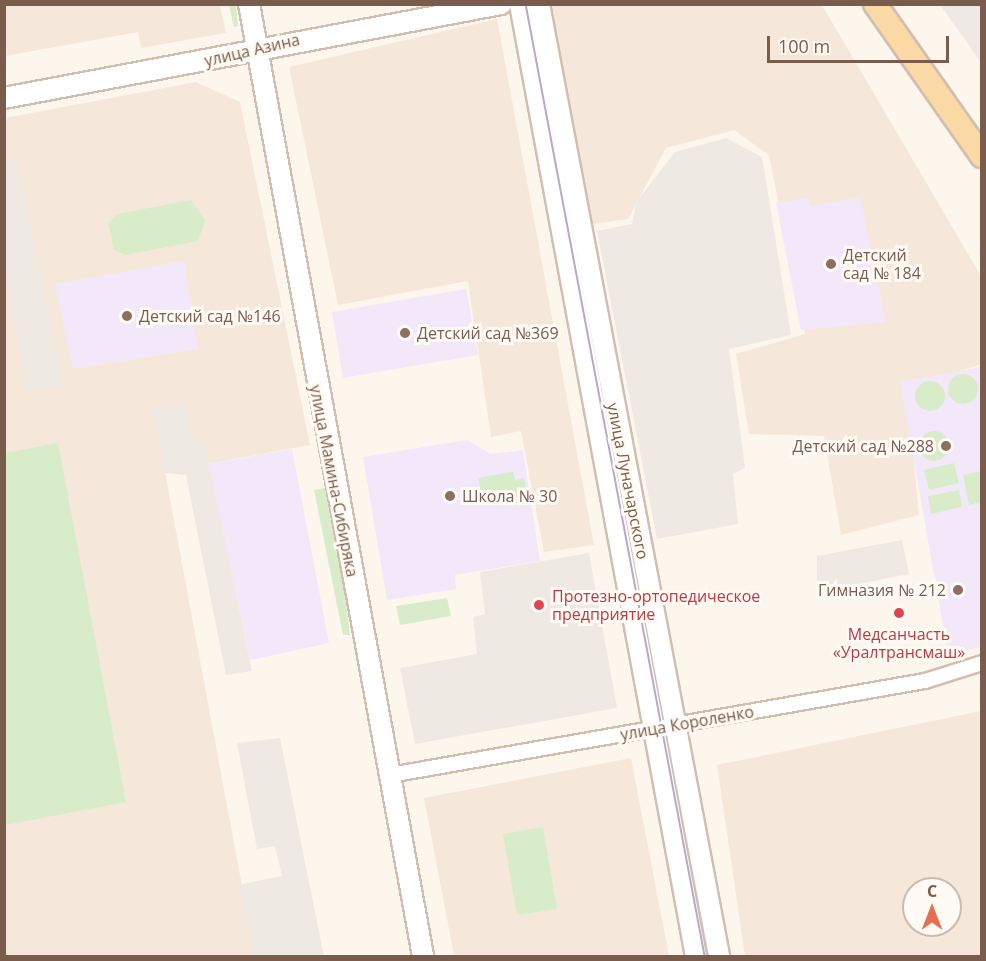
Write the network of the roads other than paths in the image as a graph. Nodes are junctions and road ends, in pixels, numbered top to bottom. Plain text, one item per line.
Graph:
1 (249, 4) edge
2 (501, 4) edge
3 (519, 4) edge
4 (539, 4) edge
5 (875, 4) edge
6 (259, 50) junction
7 (4, 98) edge
8 (981, 156) edge
9 (981, 663) edge
10 (677, 726) junction
11 (653, 730) junction
12 (390, 775) junction
13 (423, 957) edge
14 (696, 957) edge
15 (719, 957) edge

1 - 6 street, улица Мамина-Сибиряка
2 - 6 street, улица Азина
3 - 11 street, улица Луначарского
4 - 10 street, улица Луначарского
5 - 8 main road
6 - 7 street, улица Азина
6 - 12 street, улица Мамина-Сибиряка
9 - 10 street, улица Короленко
10 - 11 street, улица Короленко
10 - 15 street, улица Луначарского
11 - 12 street, улица Короленко
11 - 14 street, улица Луначарского
12 - 13 street, улица Мамина-Сибиряка

